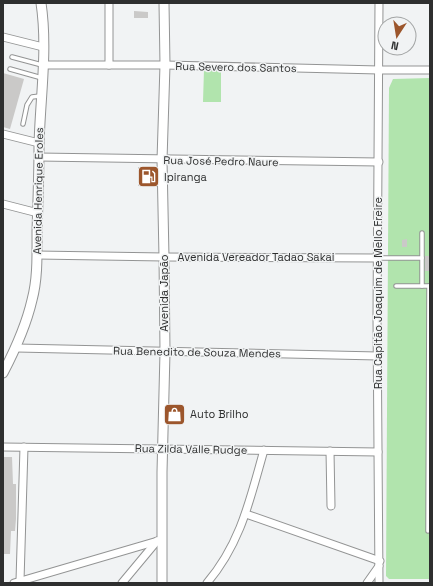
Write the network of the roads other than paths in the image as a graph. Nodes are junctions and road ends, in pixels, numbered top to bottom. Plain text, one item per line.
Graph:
1 (41, 3) edge
2 (109, 3) edge
3 (164, 3) edge
4 (379, 3) edge
5 (3, 37) edge
6 (43, 46) junction
7 (12, 57) dead end
8 (42, 65) junction
9 (109, 65) junction
10 (165, 65) junction
11 (10, 69) dead end
12 (379, 70) junction
13 (430, 70) edge
14 (42, 78) junction
15 (41, 96) junction
16 (23, 124) dead end
17 (3, 134) edge
18 (39, 143) junction
19 (39, 157) junction
20 (162, 160) junction
21 (379, 162) junction
22 (3, 204) edge
23 (38, 213) junction
24 (422, 233) dead end
25 (37, 255) junction
26 (164, 257) junction
27 (378, 258) junction
28 (422, 258) junction
29 (396, 286) dead end
30 (422, 286) junction
31 (430, 286) edge
32 (17, 348) junction
33 (165, 352) junction
34 (378, 356) junction
35 (6, 362) edge
36 (3, 373) edge
37 (3, 447) edge
38 (24, 447) junction
39 (162, 449) junction
40 (264, 450) junction
41 (330, 451) junction
42 (378, 452) junction
43 (331, 506) dead end
44 (246, 514) junction
45 (428, 531) dead end
46 (159, 541) junction
47 (380, 563) junction
48 (17, 582) edge
49 (122, 583) edge
50 (162, 583) edge
51 (207, 583) edge
52 (368, 583) edge
53 (379, 583) edge

1 - 6 main road, Avenida Henrique Eroles
2 - 9 street
3 - 10 main road, Avenida Japão
4 - 12 street, Rua Capitão Joaquim de Mello Freire
5 - 6 street
6 - 8 main road, Avenida Henrique Eroles
7 - 8 lane
8 - 9 street, Rua Severo dos Santos
8 - 14 main road, Avenida Henrique Eroles
9 - 10 street, Rua Severo dos Santos
10 - 12 street, Rua Severo dos Santos
10 - 20 main road, Avenida Japão
11 - 14 lane
12 - 13 street, Rua Severo dos Santos
12 - 21 street, Rua Capitão Joaquim de Mello Freire
14 - 15 main road, Avenida Henrique Eroles
15 - 16 lane
15 - 18 main road, Avenida Henrique Eroles
17 - 18 street
18 - 19 main road, Avenida Henrique Eroles
19 - 20 street, Rua José Pedro Naure
19 - 23 main road, Avenida Henrique Eroles
20 - 21 street, Rua José Pedro Naure
20 - 26 main road, Avenida Japão
21 - 27 street, Rua Capitão Joaquim de Mello Freire
22 - 23 street
23 - 25 main road, Avenida Henrique Eroles
24 - 28 lane
25 - 26 street, Avenida Vereador Tadao Sakai
25 - 32 main road, Avenida Henrique Eroles
26 - 27 street, Avenida Vereador Tadao Sakai
26 - 33 main road, Avenida Japão
27 - 28 lane
27 - 34 street, Rua Capitão Joaquim de Mello Freire
28 - 30 lane
29 - 30 lane
30 - 31 lane
31 - 45 lane
32 - 33 street, Rua Benedito de Souza Mendes
32 - 35 main road, Avenida Henrique Eroles
33 - 34 street, Rua Benedito de Souza Mendes
33 - 39 main road, Avenida Japão
34 - 42 street, Rua Capitão Joaquim de Mello Freire
35 - 36 main road, Avenida Henrique Eroles
37 - 38 street, Rua Zilda Valle Rudge
38 - 39 street, Rua Zilda Valle Rudge
38 - 48 street
39 - 40 street, Rua Zilda Valle Rudge
39 - 46 main road, Avenida Japão
40 - 41 street, Rua Zilda Valle Rudge
40 - 44 street
41 - 42 street, Rua Zilda Valle Rudge
41 - 43 street
42 - 47 street, Rua Capitão Joaquim de Mello Freire
44 - 47 street
44 - 51 street
46 - 48 street
46 - 49 street
46 - 50 main road, Avenida Japão
47 - 52 street
47 - 53 street, Rua Capitão Joaquim de Mello Freire

